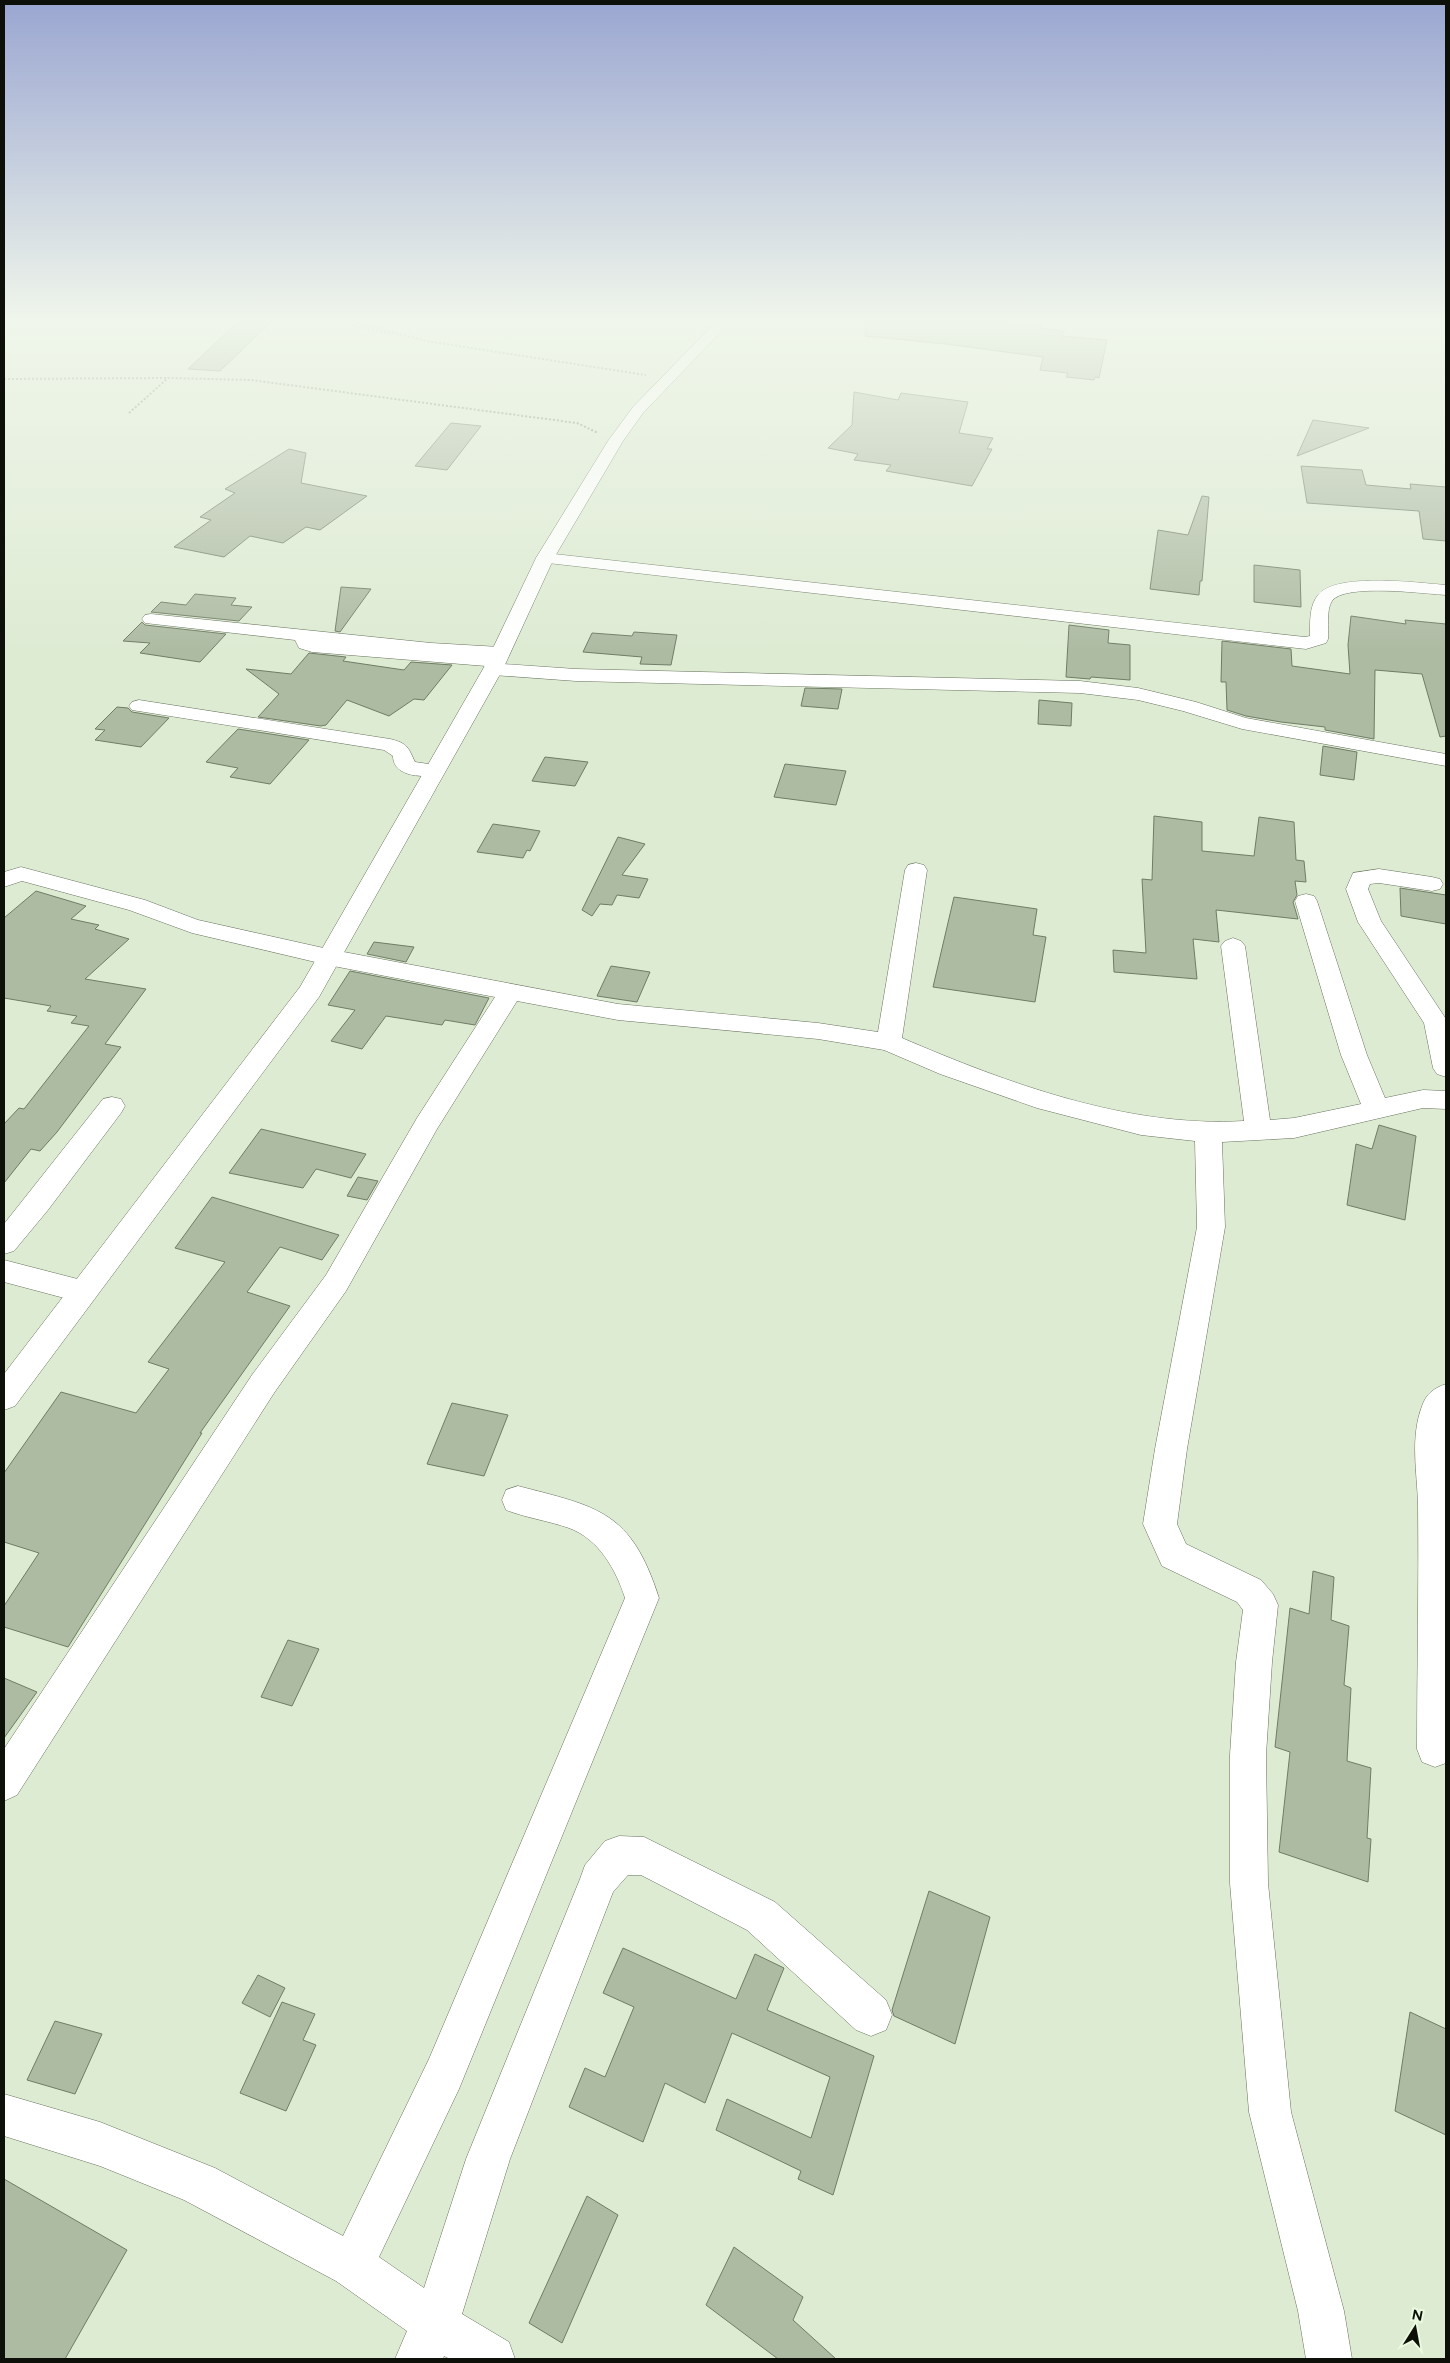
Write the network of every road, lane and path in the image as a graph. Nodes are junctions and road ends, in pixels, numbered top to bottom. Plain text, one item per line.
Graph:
1 (594, 431) edge
2 (623, 431) edge
3 (616, 442) junction
4 (545, 558) junction
5 (1446, 590) edge
6 (151, 619) dead end
7 (496, 661) junction
8 (140, 706) dead end
9 (1446, 760) edge
10 (434, 770) junction
11 (916, 870) dead end
12 (4, 880) edge
13 (1432, 884) dead end
14 (1306, 901) dead end
15 (1233, 946) dead end
16 (328, 957) junction
17 (511, 992) junction
18 (889, 1042) junction
19 (1446, 1068) edge
20 (1446, 1100) edge
21 (112, 1106) dead end
22 (1376, 1108) junction
23 (1258, 1130) junction
24 (1208, 1132) junction
25 (4, 1243) edge
26 (4, 1271) edge
27 (83, 1291) junction
28 (4, 1397) edge
29 (1446, 1397) edge
30 (518, 1500) dead end
31 (1436, 1749) dead end
32 (4, 1782) edge
33 (871, 2014) dead end
34 (4, 2115) edge
35 (352, 2265) junction
36 (427, 2342) edge
37 (492, 2359) edge
38 (1329, 2359) edge

1 - 3 path
2 - 3 street
3 - 4 street
4 - 5 street
4 - 7 street
6 - 7 street
7 - 9 street
7 - 10 street
8 - 10 street
10 - 16 street
11 - 18 street
12 - 16 street
13 - 19 street
14 - 22 street
15 - 23 street
16 - 17 street
16 - 27 street
17 - 18 street
17 - 32 street
18 - 24 street
20 - 22 street
21 - 25 street
22 - 23 street
23 - 24 street
24 - 38 street
26 - 27 street
27 - 28 street
29 - 31 street
30 - 35 street
33 - 36 street
34 - 35 street
35 - 36 street
36 - 37 street

